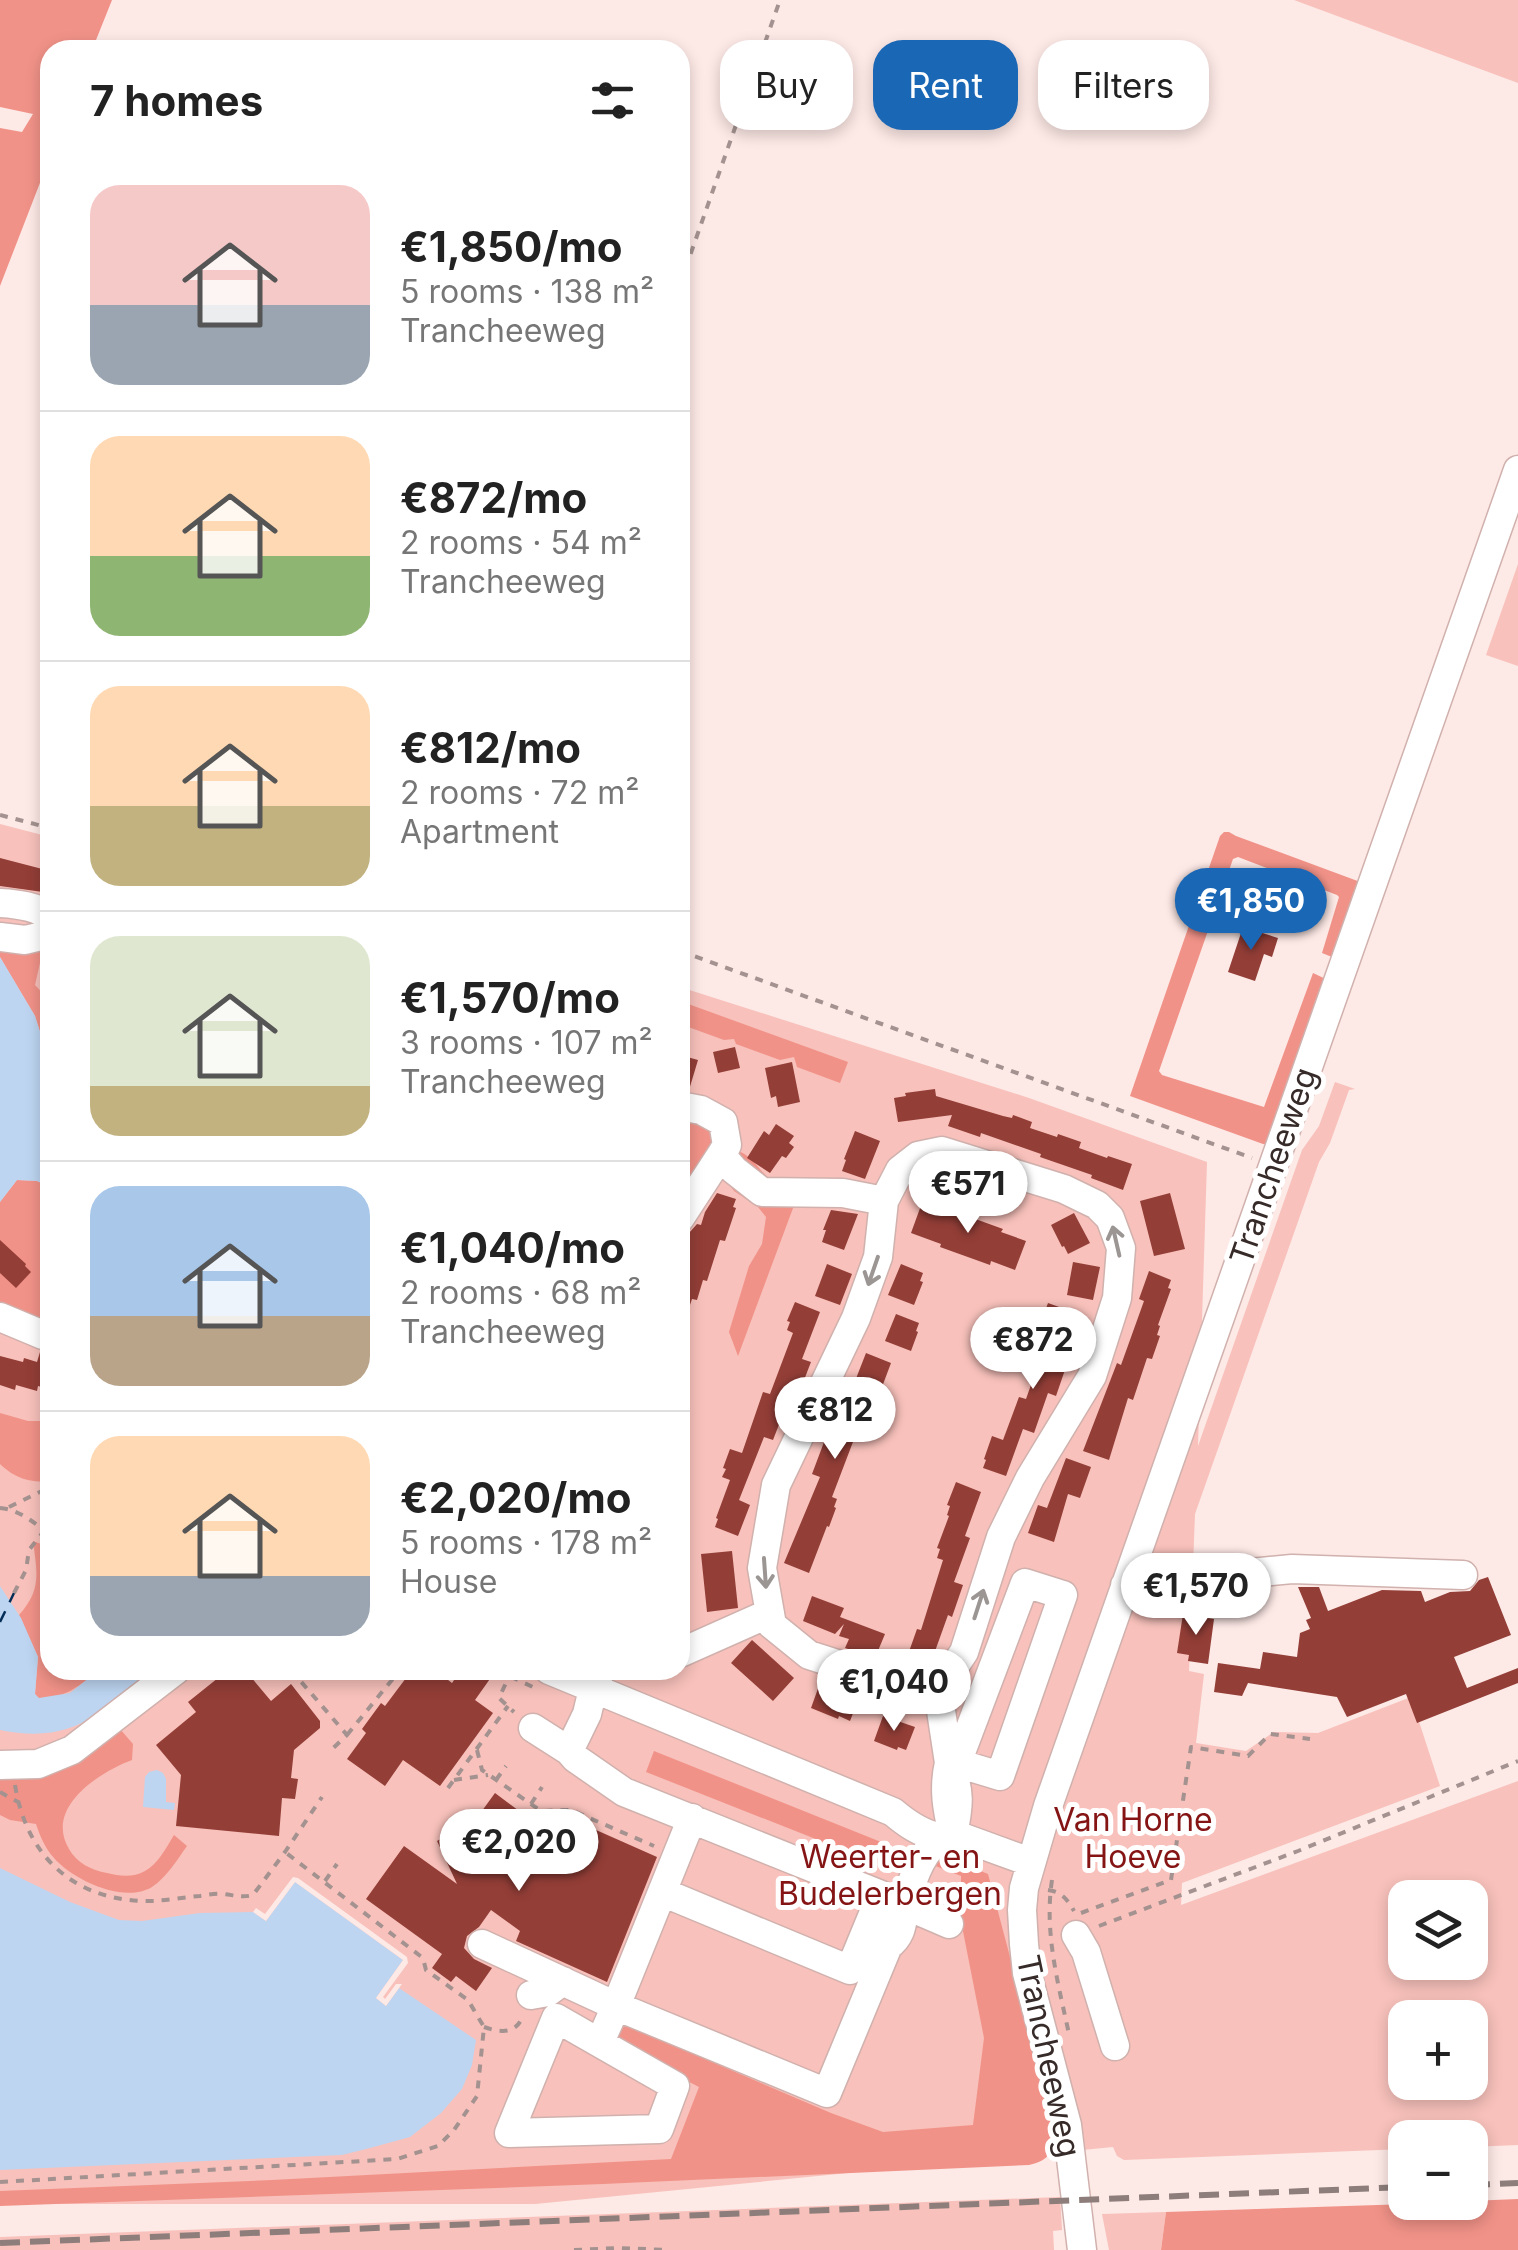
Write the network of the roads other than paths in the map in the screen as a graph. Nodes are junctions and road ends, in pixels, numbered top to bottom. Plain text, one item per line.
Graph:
1 (1518, 470) edge
2 (0, 903) edge
3 (40, 910) edge
4 (40, 936) edge
5 (0, 937) edge
6 (690, 1108) edge
7 (722, 1155) junction
8 (884, 1201) junction
9 (690, 1203) edge
10 (0, 1317) edge
11 (40, 1333) edge
12 (40, 1334) edge
13 (0, 1338) edge
14 (1462, 1575) dead end
15 (1126, 1585) junction
16 (770, 1613) junction
17 (690, 1649) edge
18 (163, 1680) edge
19 (597, 1680) edge
20 (938, 1691) junction
21 (533, 1728) road end
22 (569, 1751) junction
23 (953, 1763) junction
24 (7, 1766) edge
25 (692, 1818) junction
26 (948, 1836) junction
27 (1030, 1862) junction
28 (662, 1892) junction
29 (893, 1900) junction
30 (949, 1924) dead end
31 (1064, 1938) road end
32 (482, 1944) dead end
33 (563, 1981) junction
34 (531, 1995) road end
35 (616, 2006) junction
36 (600, 2042) junction
37 (1115, 2046) dead end
38 (1082, 2250) edge

1 - 15 street, Trancheeweg
2 - 3 street
4 - 5 street
6 - 7 street
7 - 8 street
7 - 9 street
8 -> 16 street
20 -> 8 street
10 - 11 street
12 - 13 street
14 - 15 street
15 - 27 street, Trancheeweg
16 - 17 street
16 - 20 street
18 - 24 street
19 - 22 street
19 - 26 street
20 - 23 street
21 - 22 street
22 - 25 street
23 - 23 street
23 - 26 street
25 - 28 street
25 - 29 street
26 - 27 street
26 - 29 street
27 - 38 street, Trancheeweg
28 - 29 street
28 - 35 street
29 - 30 street
29 - 35 street
31 - 37 street
32 - 33 street
33 - 34 street
33 - 35 street
35 - 36 street
36 - 36 street

